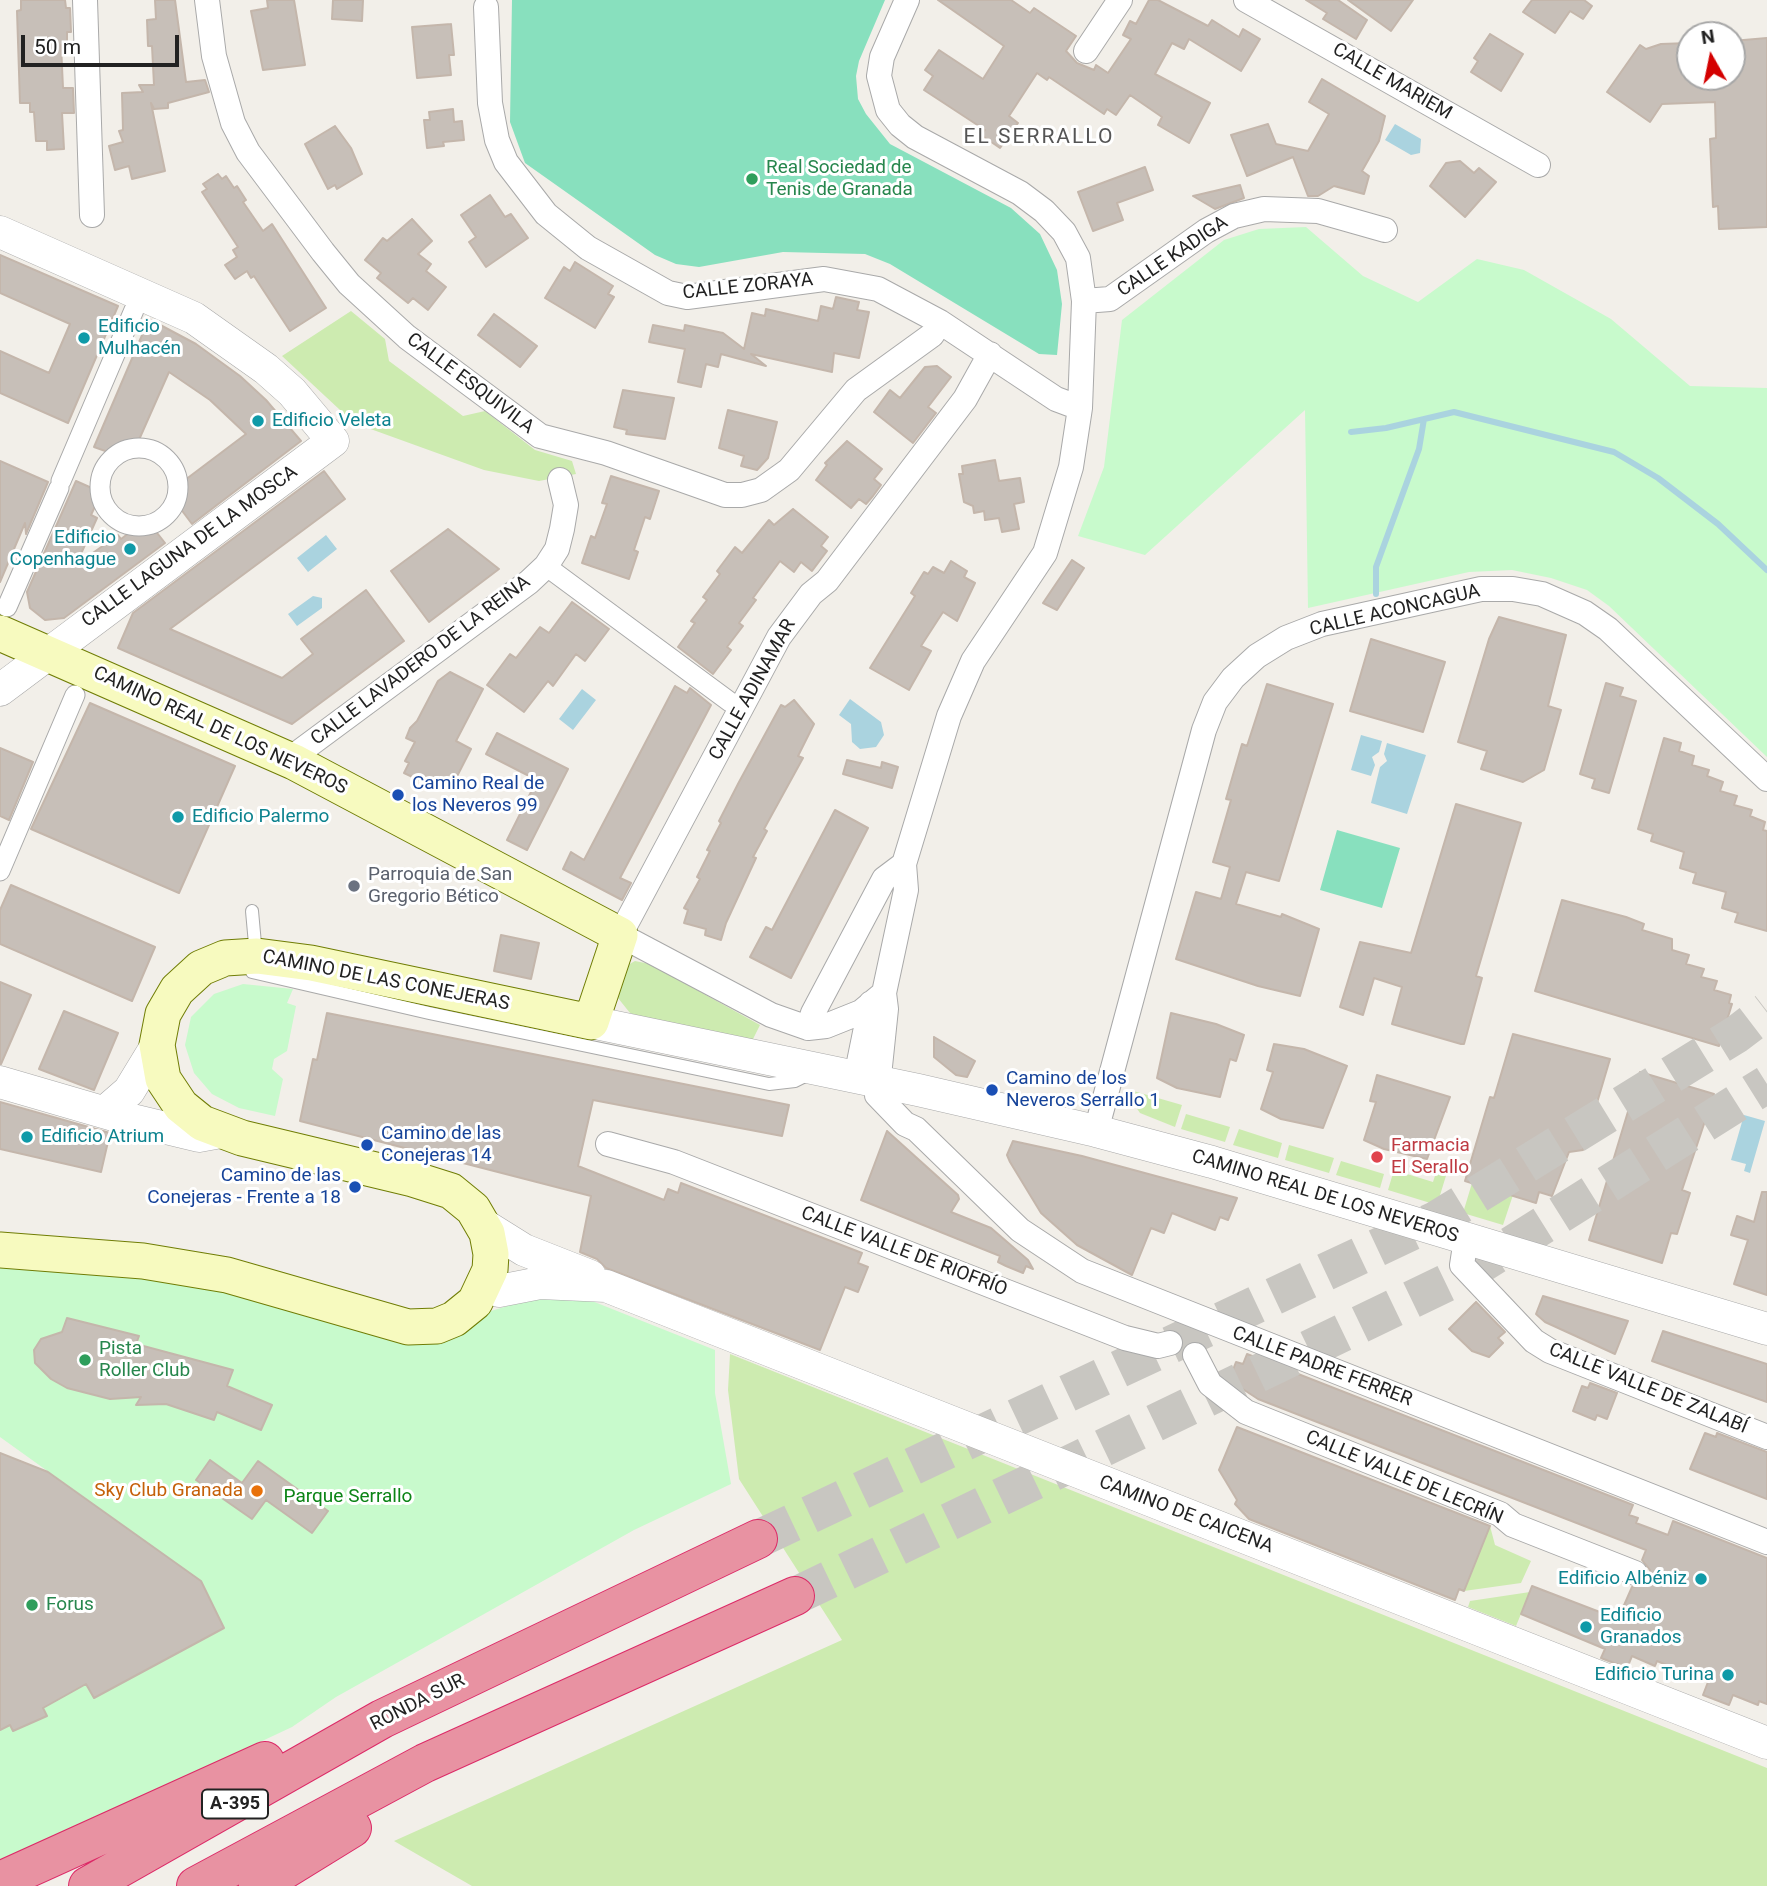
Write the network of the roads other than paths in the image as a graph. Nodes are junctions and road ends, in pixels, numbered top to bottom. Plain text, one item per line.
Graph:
1 (85, 0) edge
2 (207, 0) edge
3 (907, 0) edge
4 (1120, 0) edge
5 (1246, 0) edge
6 (486, 2) edge
7 (1086, 51) dead end
8 (1538, 165) dead end
9 (92, 215) dead end
10 (1385, 230) dead end
11 (0, 232) edge
12 (1084, 301) junction
13 (134, 310) dead end
14 (940, 322) junction
15 (990, 354) junction
16 (1080, 408) junction
17 (561, 480) dead end
18 (179, 484) joint
19 (554, 572) dead end
20 (4, 620) edge
21 (46, 653) junction
22 (0, 690) edge
23 (75, 695) dead end
24 (730, 702) dead end
25 (294, 762) junction
26 (1767, 779) edge
27 (904, 864) junction
28 (0, 870) edge
29 (252, 911) dead end
30 (620, 935) junction
31 (257, 956) junction
32 (210, 963) junction
33 (878, 998) junction
34 (591, 1022) junction
35 (808, 1028) junction
36 (157, 1045) junction
37 (818, 1069) junction
38 (867, 1079) junction
39 (0, 1082) edge
40 (918, 1090) junction
41 (106, 1111) junction
42 (916, 1129) junction
43 (1096, 1131) junction
44 (221, 1132) junction
45 (608, 1144) dead end
46 (1466, 1239) junction
47 (0, 1250) edge
48 (511, 1259) junction
49 (1181, 1312) junction
50 (1209, 1323) junction
51 (1767, 1329) edge
52 (1170, 1343) junction
53 (1195, 1355) junction
54 (1767, 1437) edge
55 (758, 1539) tunnel mouth
56 (1767, 1542) edge
57 (1635, 1573) dead end
58 (795, 1596) tunnel mouth
59 (382, 1719) junction
60 (482, 1737) junction
61 (1767, 1744) edge
62 (0, 1881) edge
63 (88, 1886) edge
64 (196, 1886) edge
65 (258, 1886) edge

1 - 9 street
2 - 14 street, CALLE ESQUIVILA
3 - 12 street
4 - 7 street
5 - 8 street, CALLE MARIEM
6 - 14 street, CALLE ZORAYA
10 - 12 street, CALLE KADIGA
11 - 21 street, CALLE LAGUNA DE LA MOSCA
12 - 16 street
13 - 20 street
14 - 15 street, CALLE ZORAYA
15 - 16 street, CALLE ZORAYA
15 - 30 street, CALLE ADINAMAR
16 - 27 street
17 - 25 street, CALLE LAVADERO DE LA REINA
18 - 18 street
19 - 24 street
20 - 21 main road, CAMINO REAL DE LOS NEVEROS
21 - 22 street, CALLE LAGUNA DE LA MOSCA
21 - 25 main road, CAMINO REAL DE LOS NEVEROS
23 - 28 street
25 - 30 main road, CAMINO REAL DE LOS NEVEROS
26 - 43 street, CALLE ACONCAGUA
27 - 33 street
27 - 35 street
29 - 31 lane
30 - 34 main road, CALLE ADINAMAR
30 - 35 street, CAMINO REAL DE LOS NEVEROS
31 - 32 main road, CAMINO DE LAS CONEJERAS
31 - 34 main road, CAMINO DE LAS CONEJERAS
32 - 36 main road, CAMINO DE LAS CONEJERAS
32 - 37 lane
33 - 35 street
33 - 38 street
34 - 37 street, CAMINO DE LAS CONEJERAS
36 - 41 street
36 - 44 main road, CAMINO DE LAS CONEJERAS
37 - 38 street, CAMINO DE LAS CONEJERAS
38 - 40 street, CAMINO REAL DE LOS NEVEROS
38 - 42 street, CALLE PADRE FERRER
39 - 41 street
40 - 42 street
40 - 43 street, CAMINO REAL DE LOS NEVEROS
41 - 44 street
42 - 49 street, CALLE PADRE FERRER
43 - 46 street, CAMINO REAL DE LOS NEVEROS
44 - 48 main road, CAMINO DE LAS CONEJERAS
45 - 52 street, CALLE VALLE DE RIOFRÍO
46 - 51 street, CAMINO REAL DE LOS NEVEROS
46 - 54 street, CALLE VALLE DE ZALABÍ
47 - 48 main road
48 - 61 street, CAMINO DE CAICENA
49 - 50 street, CALLE PADRE FERRER
49 - 52 street
50 - 53 street
50 - 56 street, CALLE PADRE FERRER
52 - 53 street
53 - 57 street, CALLE VALLE DE LECRÍN
55 - 59 highway, RONDA SUR / A-395
58 - 60 highway, A-395
59 - 62 highway
59 - 63 highway, RONDA SUR / A-395
60 - 64 highway, A-395
60 - 65 highway

